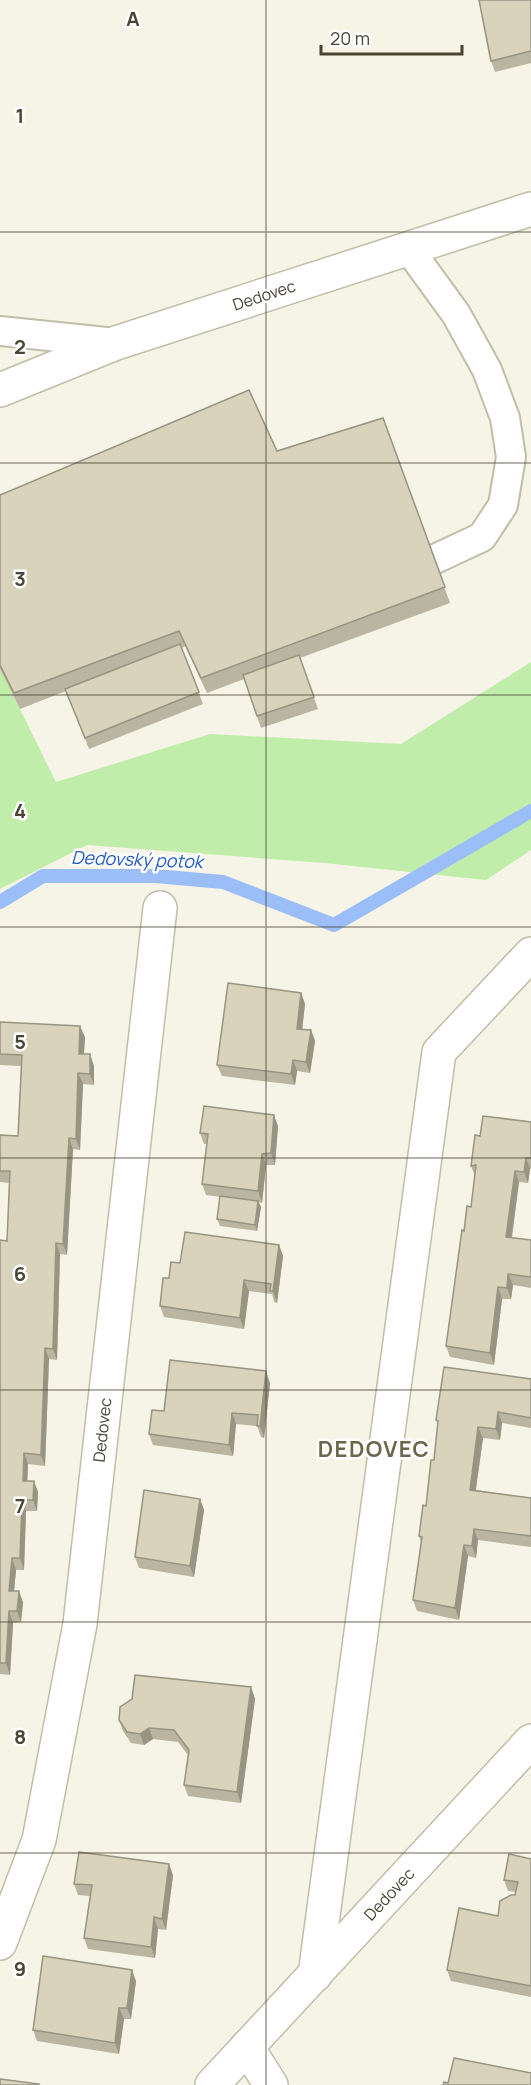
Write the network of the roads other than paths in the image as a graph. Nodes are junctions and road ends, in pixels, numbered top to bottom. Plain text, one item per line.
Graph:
1 (531, 208) edge
2 (408, 248) junction
3 (0, 331) edge
4 (116, 343) junction
5 (0, 390) edge
6 (435, 559) edge
7 (160, 908) dead end
8 (531, 954) edge
9 (531, 1741) edge
10 (0, 1942) edge
11 (315, 1975) junction
12 (247, 2047) junction
13 (212, 2085) edge
14 (271, 2085) edge

1 - 2 street, Dedovec
2 - 4 street, Dedovec
2 - 6 lane
3 - 4 lane
4 - 5 street, Dedovec
7 - 10 street, Dedovec
8 - 11 street
9 - 11 street, Dedovec
11 - 12 street, Dedovec
12 - 13 street, Dedovec
12 - 14 street

